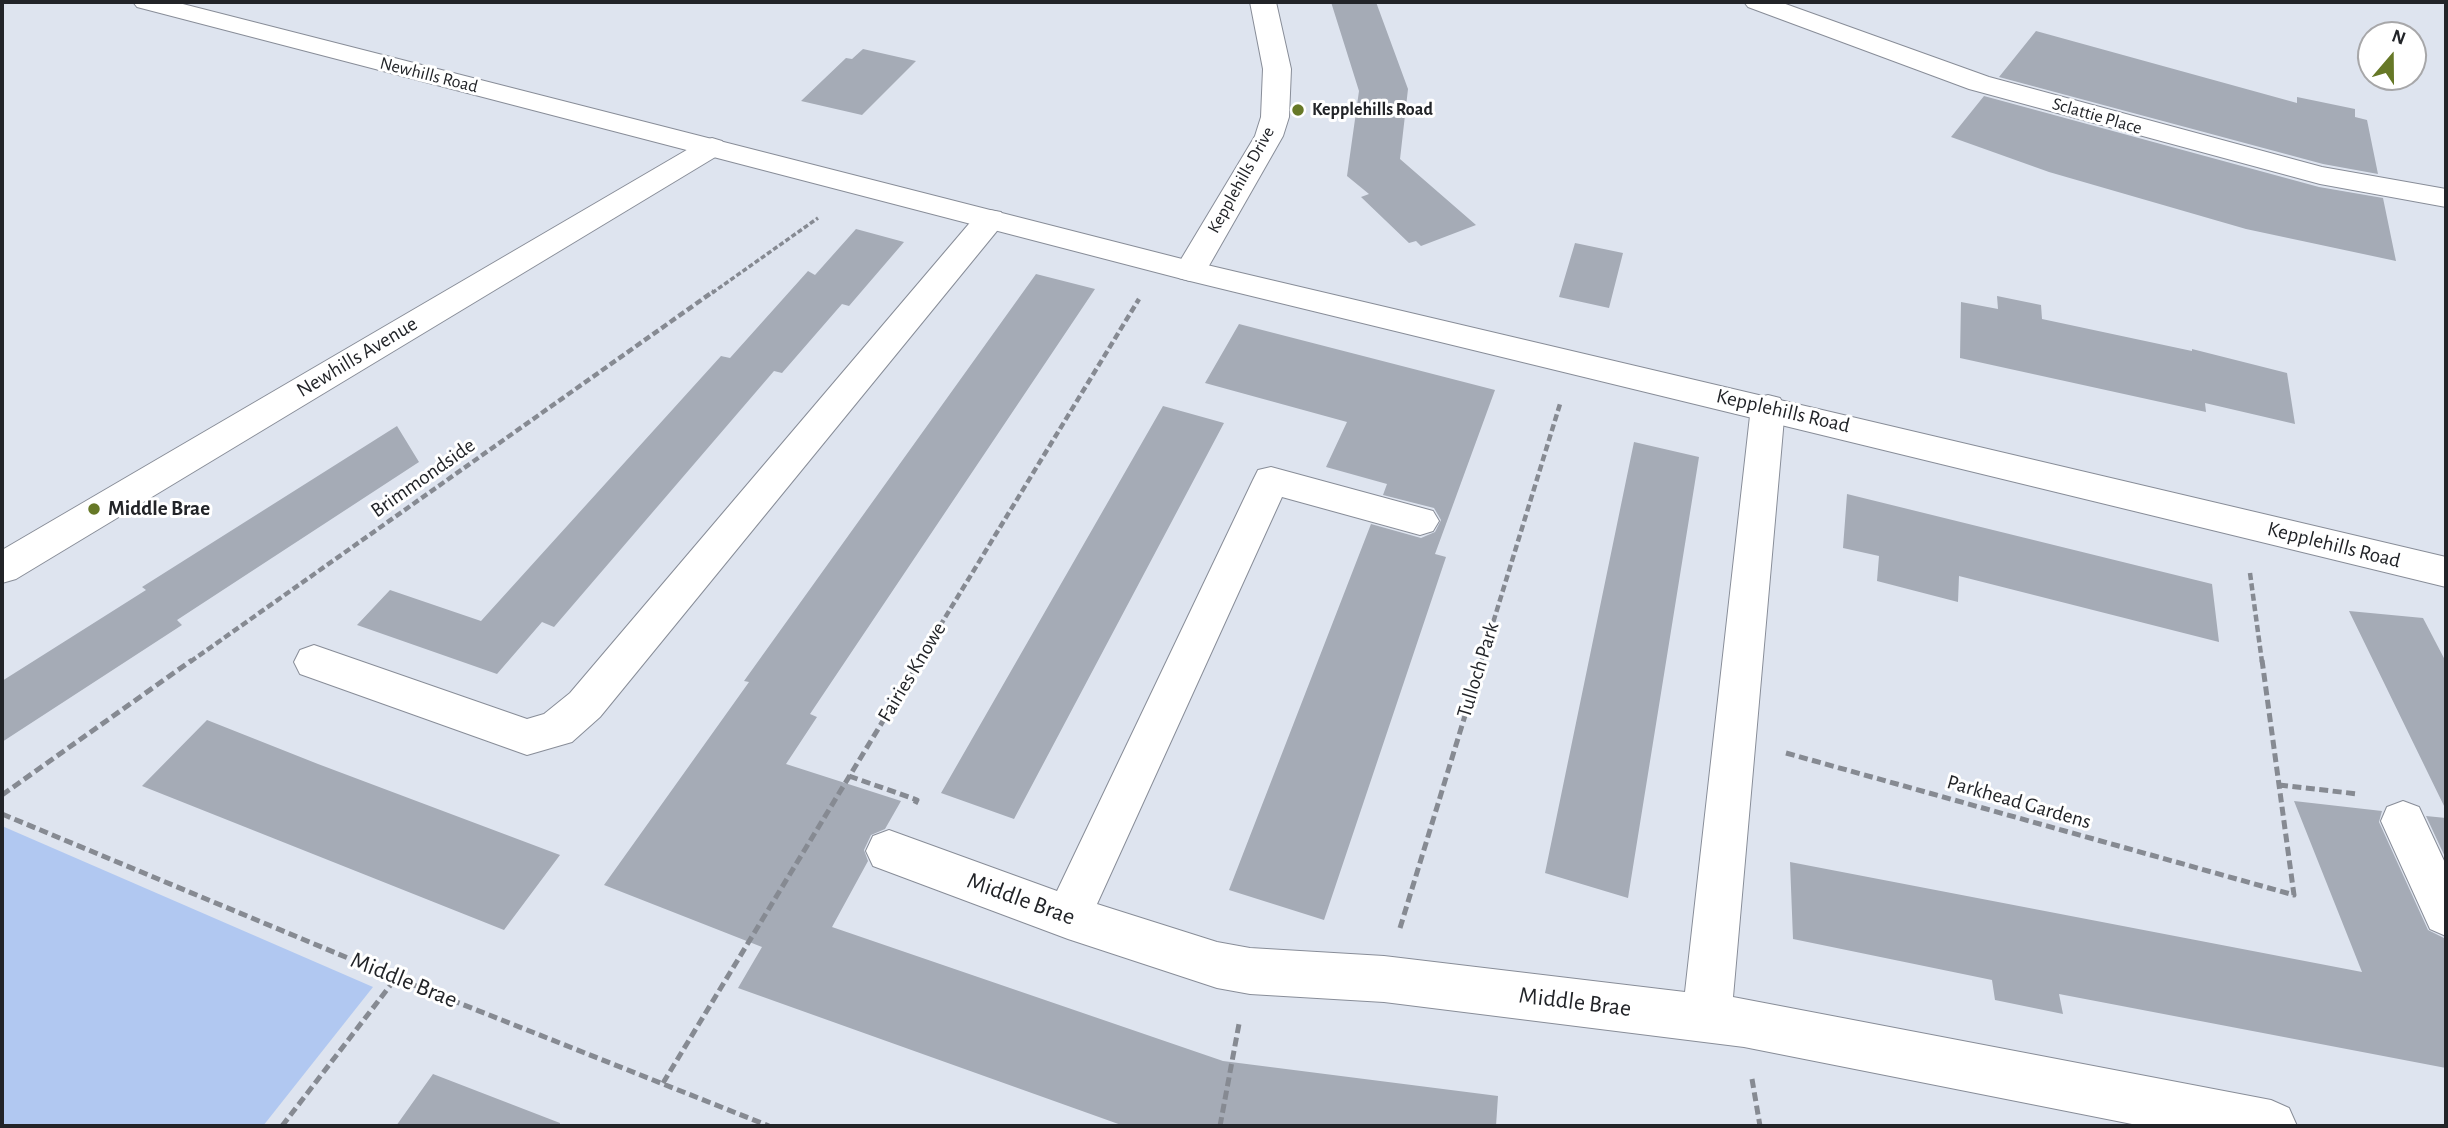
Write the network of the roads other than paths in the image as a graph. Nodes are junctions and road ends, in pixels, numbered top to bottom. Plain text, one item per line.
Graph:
1 (146, 2) edge
2 (1263, 2) edge
3 (1757, 2) edge
4 (1828, 2) edge
5 (1806, 21) junction
6 (712, 147) junction
7 (2446, 198) edge
8 (990, 219) junction
9 (1176, 267) junction
10 (1768, 407) junction
11 (1420, 521) dead end
12 (2, 568) edge
13 (2446, 572) edge
14 (314, 662) dead end
15 (2403, 821) dead end
16 (889, 851) dead end
17 (2446, 914) edge
18 (1068, 916) junction
19 (1707, 1018) junction
20 (2271, 1126) edge

1 - 6 street, Newhills Road
2 - 9 street, Kepplehills Drive
3 - 5 street, Sclattie Place
4 - 5 street
5 - 7 street, Sclattie Place
6 - 8 street, Kepplehills Road
6 - 12 street, Newhills Avenue
8 - 9 street, Kepplehills Road
8 - 14 street
9 - 10 street, Kepplehills Road
10 - 13 street, Kepplehills Road
10 - 19 street
11 - 18 street
15 - 17 street
16 - 18 street, Middle Brae
18 - 19 street, Middle Brae
19 - 20 street, Middle Brae

